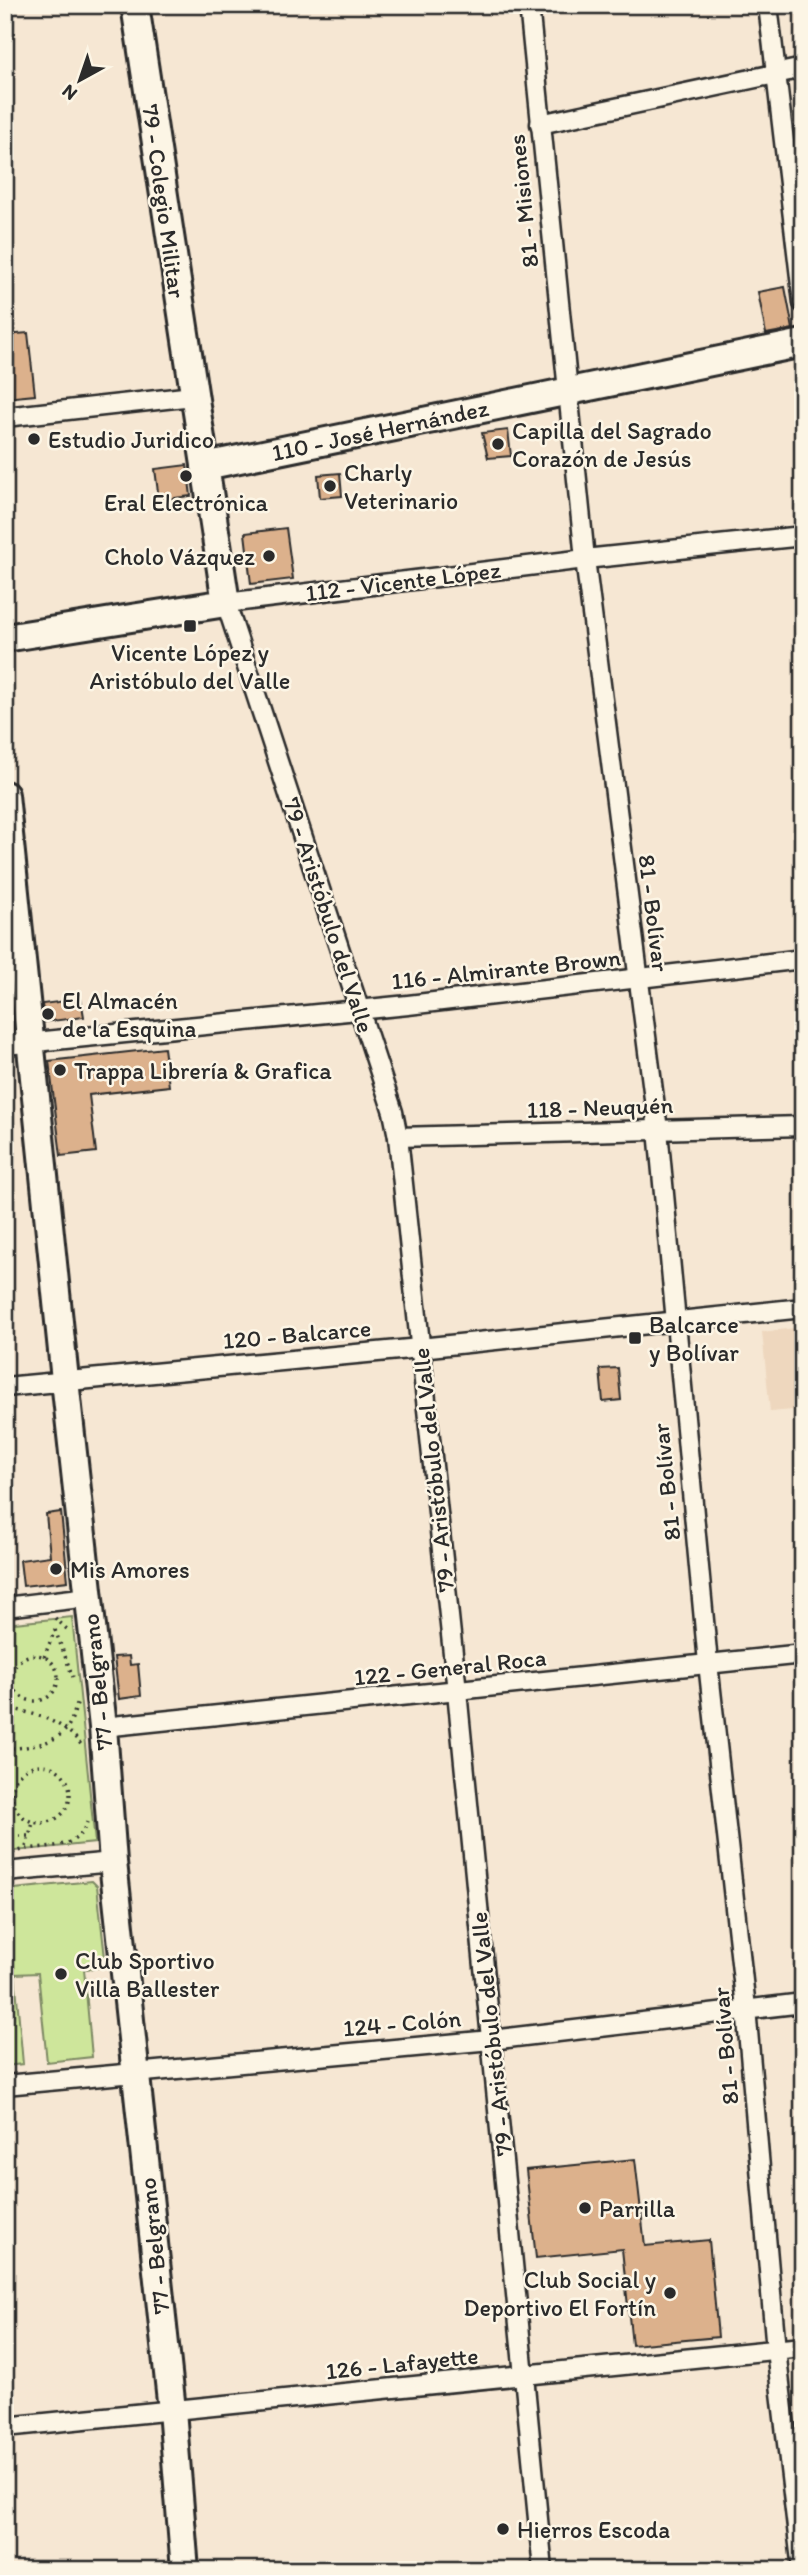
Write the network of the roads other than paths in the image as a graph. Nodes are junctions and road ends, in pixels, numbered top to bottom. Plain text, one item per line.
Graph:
1 (135, 5) edge
2 (529, 5) edge
3 (768, 5) edge
4 (803, 68) edge
5 (776, 74) junction
6 (540, 124) junction
7 (803, 303) edge
8 (803, 343) edge
9 (566, 391) junction
10 (193, 396) junction
11 (5, 417) edge
12 (205, 466) junction
13 (803, 536) edge
14 (585, 559) junction
15 (226, 603) junction
16 (5, 638) edge
17 (5, 795) edge
18 (803, 959) edge
19 (638, 979) junction
20 (360, 1009) junction
21 (18, 1044) edge
22 (803, 1126) edge
23 (658, 1130) junction
24 (398, 1137) junction
25 (803, 1308) edge
26 (674, 1321) junction
27 (420, 1348) junction
28 (65, 1380) junction
29 (5, 1387) edge
30 (89, 1597) junction
31 (5, 1606) edge
32 (803, 1654) edge
33 (708, 1663) junction
34 (457, 1691) junction
35 (103, 1727) junction
36 (113, 1862) junction
37 (5, 1872) edge
38 (803, 2003) edge
39 (746, 2008) junction
40 (491, 2039) junction
41 (135, 2072) junction
42 (5, 2085) edge
43 (803, 2347) edge
44 (776, 2350) junction
45 (524, 2375) junction
46 (172, 2410) junction
47 (5, 2427) edge
48 (185, 2570) edge
49 (543, 2570) edge
50 (802, 2570) edge

1 - 10 street, 79 - Colegio Militar
2 - 6 street, 81 - Misiones
3 - 5 street
4 - 5 street
5 - 6 street
5 - 7 street
6 - 9 street, 81 - Misiones
8 - 9 street, 110 - José Hernández
9 - 12 street, 110 - José Hernández
9 - 14 street, 81 - Bolívar
10 - 11 street
10 - 12 street, 79 - Aristóbulo del Valle
12 - 15 street, 79 - Aristóbulo del Valle
13 - 14 street, 112 - Vicente López
14 - 15 street, 112 - Vicente López
14 - 19 street, 81 - Bolívar
15 - 16 street, 112 - Vicente López
15 - 20 street, 79 - Aristóbulo del Valle
17 - 21 street, 77 - Belgrano
18 - 19 street, 116 - Almirante Brown
19 - 20 street, 116 - Almirante Brown
19 - 23 street, 81 - Bolívar
20 - 21 street, 116 - Almirante Brown
20 - 24 street, 79 - Aristóbulo del Valle
21 - 28 street, 77 - Belgrano
22 - 23 street, 118 - Neuquén
23 - 24 street, 118 - Neuquén
23 - 26 street, 81 - Bolívar
24 - 27 street, 79 - Aristóbulo del Valle
25 - 26 street, 120 - Balcarce
26 - 27 street, 120 - Balcarce
26 - 33 street, 81 - Bolívar
27 - 28 street, 120 - Balcarce
27 - 34 street, 79 - Aristóbulo del Valle
28 - 29 street, 120 - Balcarce
28 - 30 street, 77 - Belgrano
30 - 31 street
30 - 35 street, 77 - Belgrano
32 - 33 street, 122 - General Roca
33 - 34 street, 122 - General Roca
33 - 39 street, 81 - Bolívar
34 - 35 street, 122 - General Roca
34 - 40 street, 79 - Aristóbulo del Valle
35 - 36 street, 77 - Belgrano
36 - 37 street
36 - 41 street, 77 - Belgrano
38 - 39 street, 124 - Colón
39 - 40 street, 124 - Colón
39 - 44 street, 81 - Bolívar
40 - 41 street, 124 - Colón
40 - 45 street, 79 - Aristóbulo del Valle
41 - 42 street, 124 - Colón
41 - 46 street, 77 - Belgrano
43 - 44 street, 126 - Lafayette
44 - 45 street, 126 - Lafayette
44 - 50 street, 81 - Bolívar
45 - 46 street, 126 - Lafayette
45 - 49 street, 79 - Aristóbulo del Valle
46 - 47 street, 126 - Lafayette
46 - 48 street, 77 - Belgrano

